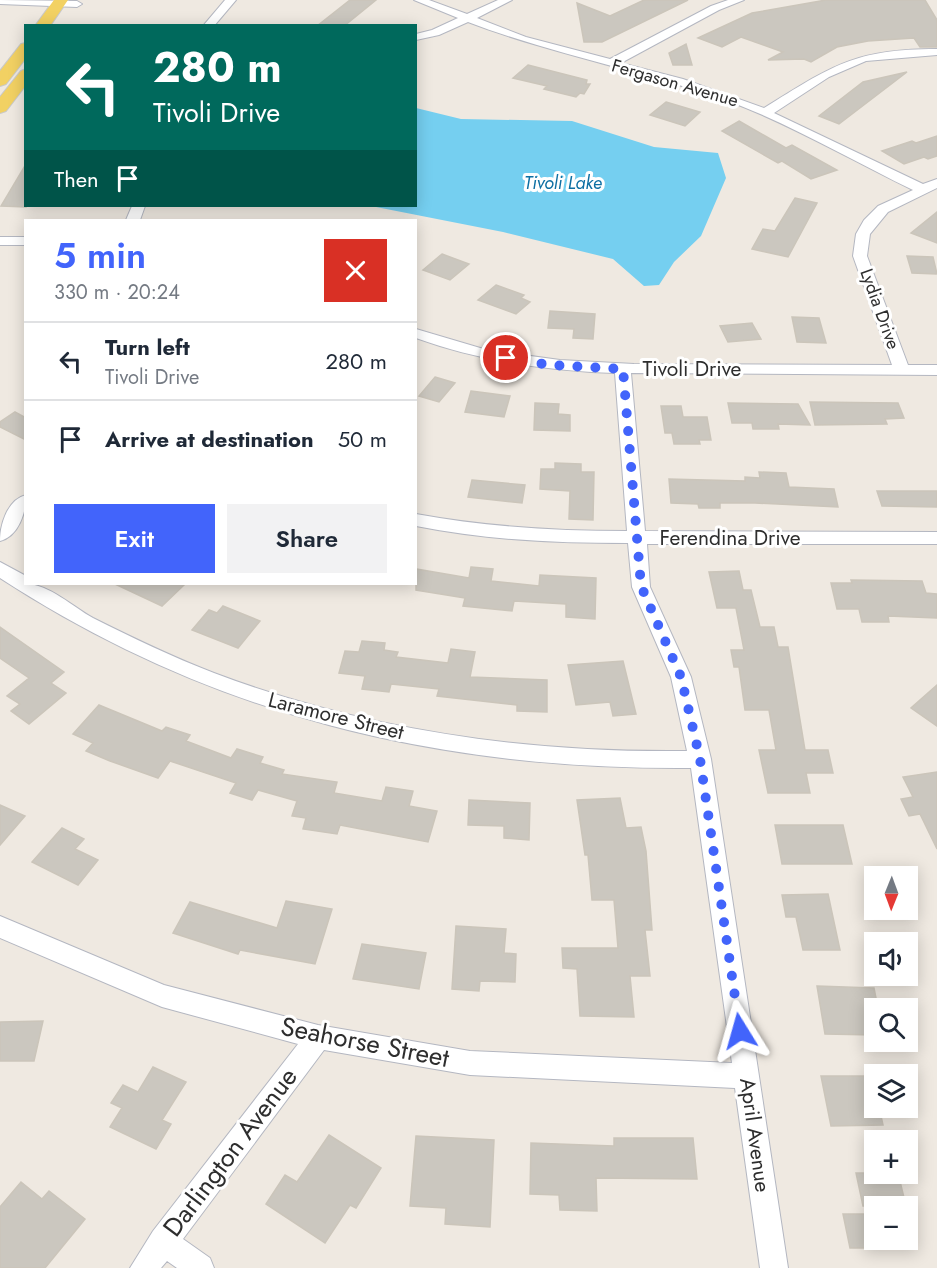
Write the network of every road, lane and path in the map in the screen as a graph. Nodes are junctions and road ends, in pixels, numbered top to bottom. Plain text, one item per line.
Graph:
1 (231, 0) edge
2 (419, 0) edge
3 (507, 0) edge
4 (739, 0) edge
5 (0, 1) edge
6 (60, 2) edge
7 (79, 2) edge
8 (67, 18) dead end
9 (466, 18) junction
10 (44, 24) edge
11 (210, 24) edge
12 (417, 38) edge
13 (24, 50) edge
14 (937, 52) edge
15 (610, 64) junction
16 (24, 77) edge
17 (0, 81) edge
18 (0, 108) edge
19 (766, 112) junction
20 (937, 183) edge
21 (922, 189) junction
22 (0, 241) edge
23 (24, 241) edge
24 (417, 333) edge
25 (623, 369) junction
26 (902, 369) junction
27 (937, 370) edge
28 (24, 504) edge
29 (417, 519) edge
30 (0, 535) edge
31 (635, 538) junction
32 (937, 538) edge
33 (0, 569) edge
34 (24, 584) edge
35 (26, 585) edge
36 (700, 759) junction
37 (0, 927) edge
38 (318, 1037) junction
39 (747, 1076) junction
40 (163, 1241) junction
41 (144, 1268) edge
42 (200, 1268) edge
43 (774, 1268) edge

1 - 11 street
2 - 9 street, Fergason Avenue
3 - 9 street
4 - 15 street
5 - 6 street
6 - 7 street
6 - 10 main road
7 - 8 main road
9 - 12 street
9 - 15 street, Fergason Avenue
13 - 17 main road
14 - 19 street
15 - 19 street, Fergason Avenue
16 - 18 main road
19 - 21 street, Fergason Avenue
20 - 21 street, Lydia Drive
21 - 26 street, Lydia Drive
22 - 23 street
24 - 25 street, Tivoli Drive
25 - 26 street, Tivoli Drive
25 - 31 street, April Avenue
26 - 27 street, Tivoli Drive
28 - 30 street
29 - 31 street, Ferendina Drive
31 - 32 street, Ferendina Drive
31 - 36 street, April Avenue
33 - 34 street, Laramore Street
35 - 36 street, Laramore Street
36 - 39 street, April Avenue
37 - 38 street, Seahorse Street
38 - 39 street, Seahorse Street
38 - 40 street, Darlington Avenue
39 - 43 street, April Avenue
40 - 41 street, Darlington Avenue
40 - 42 street

